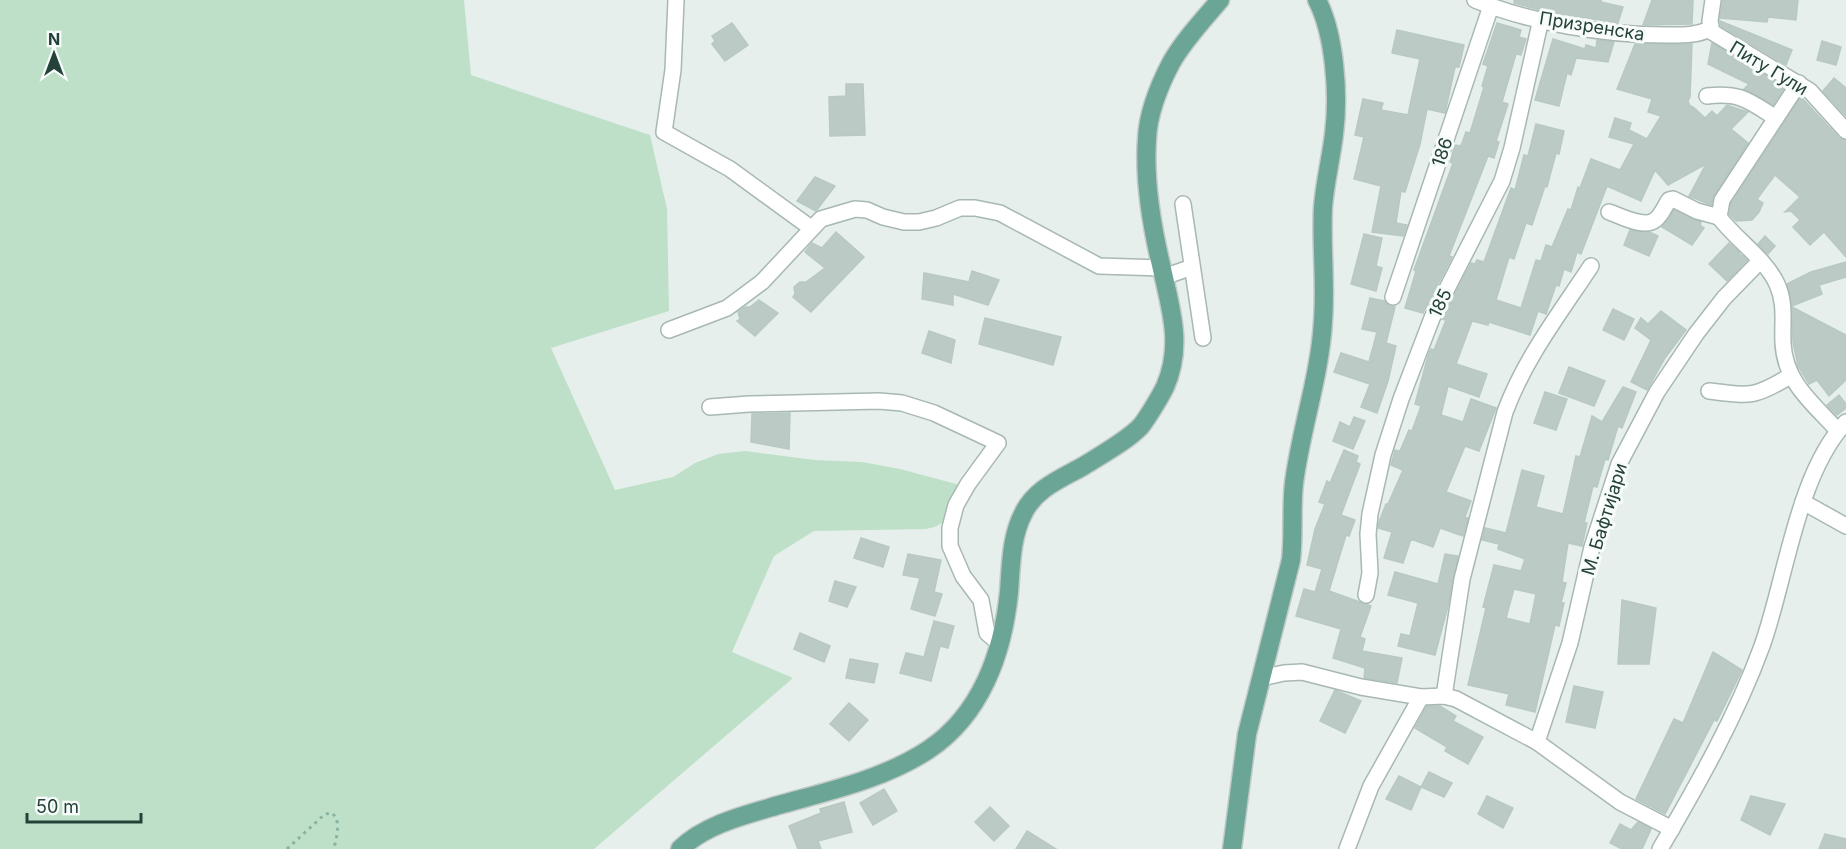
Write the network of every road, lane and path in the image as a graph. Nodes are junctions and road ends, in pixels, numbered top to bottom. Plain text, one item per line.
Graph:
1 (676, 0) edge
2 (1220, 0) edge
3 (1317, 0) edge
4 (1475, 0) edge
5 (1713, 0) edge
6 (1491, 6) junction
7 (1541, 19) junction
8 (1710, 29) junction
9 (1799, 83) junction
10 (1707, 96) dead end
11 (1776, 118) junction
12 (1846, 131) edge
13 (1183, 204) dead end
14 (1609, 212) dead end
15 (1719, 217) junction
16 (811, 228) junction
17 (1760, 261) junction
18 (1591, 266) dead end
19 (1192, 267) junction
20 (1163, 273) junction
21 (1393, 297) dead end
22 (669, 330) dead end
23 (1203, 338) dead end
24 (1790, 376) junction
25 (1709, 391) dead end
26 (710, 407) dead end
27 (1844, 425) edge
28 (1803, 502) junction
29 (1846, 526) edge
30 (1366, 595) dead end
31 (1000, 644) junction
32 (1261, 678) junction
33 (1444, 696) junction
34 (1421, 697) junction
35 (1536, 742) junction
36 (1672, 829) junction
37 (287, 849) edge
38 (334, 849) edge
39 (680, 849) edge
40 (1232, 849) edge
41 (1347, 849) edge
42 (1660, 849) edge

1 - 16 street
2 - 20 main road
3 - 32 main road
4 - 6 street, Призренска
5 - 8 street, Питу Гули
6 - 7 street, Призренска
6 - 21 street, 186
7 - 8 street, Призренска
7 - 30 street, 185
8 - 9 street, Питу Гули
9 - 11 street
9 - 12 street, Питу Гули
10 - 11 street
11 - 15 street
13 - 19 street
14 - 15 street
15 - 17 street
16 - 20 street
16 - 22 street
17 - 24 street
17 - 35 street, М. Бафтијари
18 - 33 street
19 - 20 street
19 - 23 street
20 - 31 main road
24 - 25 street
24 - 27 street
26 - 31 street
27 - 28 street
28 - 29 street
28 - 36 street
31 - 39 main road
32 - 34 street
32 - 40 main road
33 - 34 street
33 - 35 street
34 - 41 street
35 - 36 street
36 - 42 street
37 - 38 path

